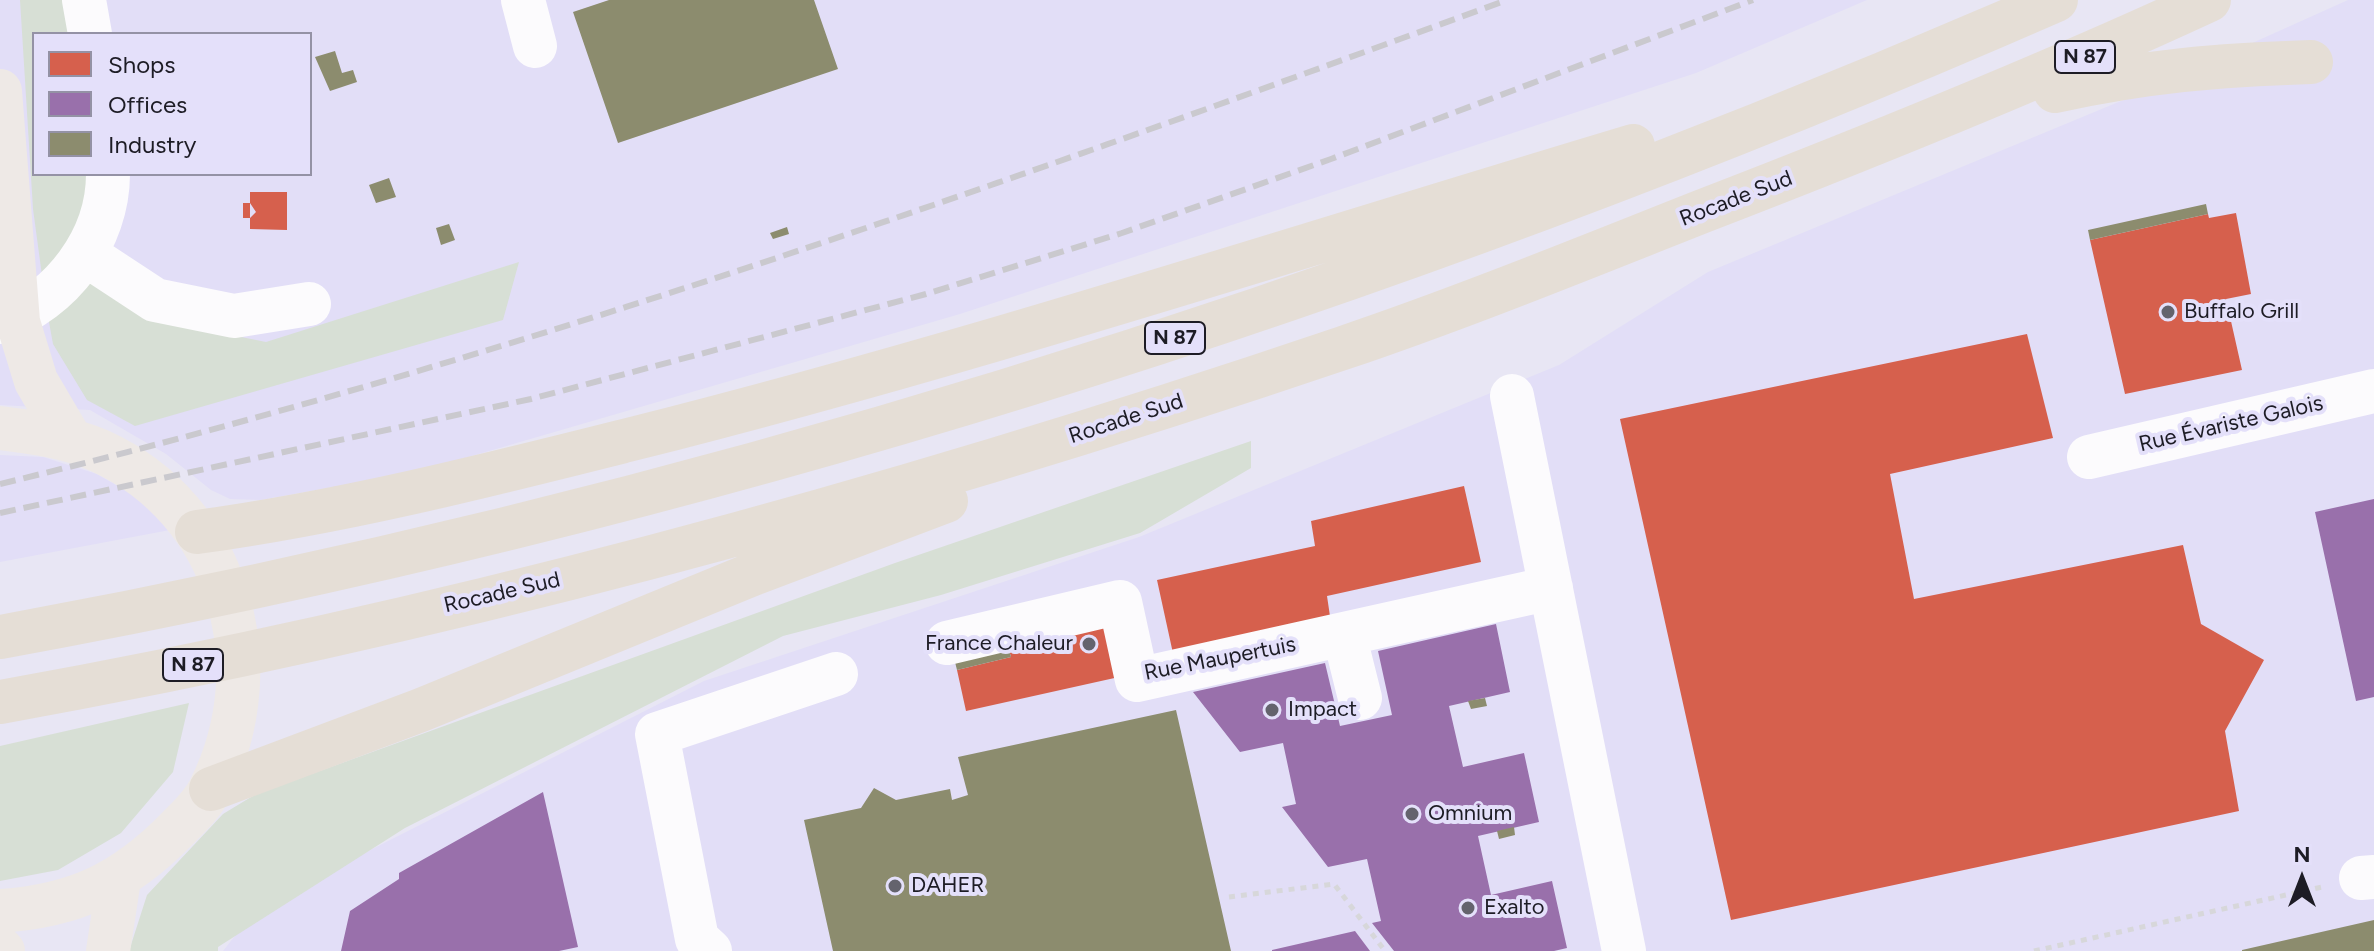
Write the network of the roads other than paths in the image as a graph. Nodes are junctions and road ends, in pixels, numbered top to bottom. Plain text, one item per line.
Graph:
1 (84, 0) edge
2 (523, 0) edge
3 (2056, 0) edge
4 (2209, 0) edge
5 (90, 32) edge
6 (535, 46) dead end
7 (1948, 47) junction
8 (2311, 62) dead end
9 (0, 91) edge
10 (1959, 111) junction
11 (108, 176) edge
12 (85, 254) junction
13 (309, 304) dead end
14 (0, 322) edge
15 (1349, 346) junction
16 (2374, 391) edge
17 (1512, 396) dead end
18 (0, 428) edge
19 (70, 439) junction
20 (2089, 457) dead end
21 (197, 532) junction
22 (1551, 588) junction
23 (1344, 634) junction
24 (0, 637) edge
25 (947, 643) dead end
26 (836, 674) dead end
27 (1360, 698) dead end
28 (0, 702) edge
29 (211, 789) junction
30 (119, 879) junction
31 (0, 911) edge
32 (108, 951) edge
33 (710, 951) edge
34 (1624, 951) edge

1 - 5 street
2 - 6 street
3 - 7 highway, N 87
4 - 10 highway, Rocade Sud / N 87
7 - 21 highway
7 - 24 highway, N 87
8 - 10 highway
9 - 19 main road
10 - 15 highway, Rocade Sud / N 87
11 - 12 street
12 - 13 street
12 - 14 street
15 - 28 highway, Rocade Sud / N 87
15 - 29 highway
16 - 20 street, Rue Évariste Galois
17 - 22 street
18 - 19 main road
19 - 21 main road
21 - 29 main road
22 - 23 street, Rue Maupertuis
22 - 34 street
23 - 25 street, Rue Maupertuis
23 - 27 street
26 - 33 street
29 - 30 main road
30 - 31 main road
30 - 32 main road

